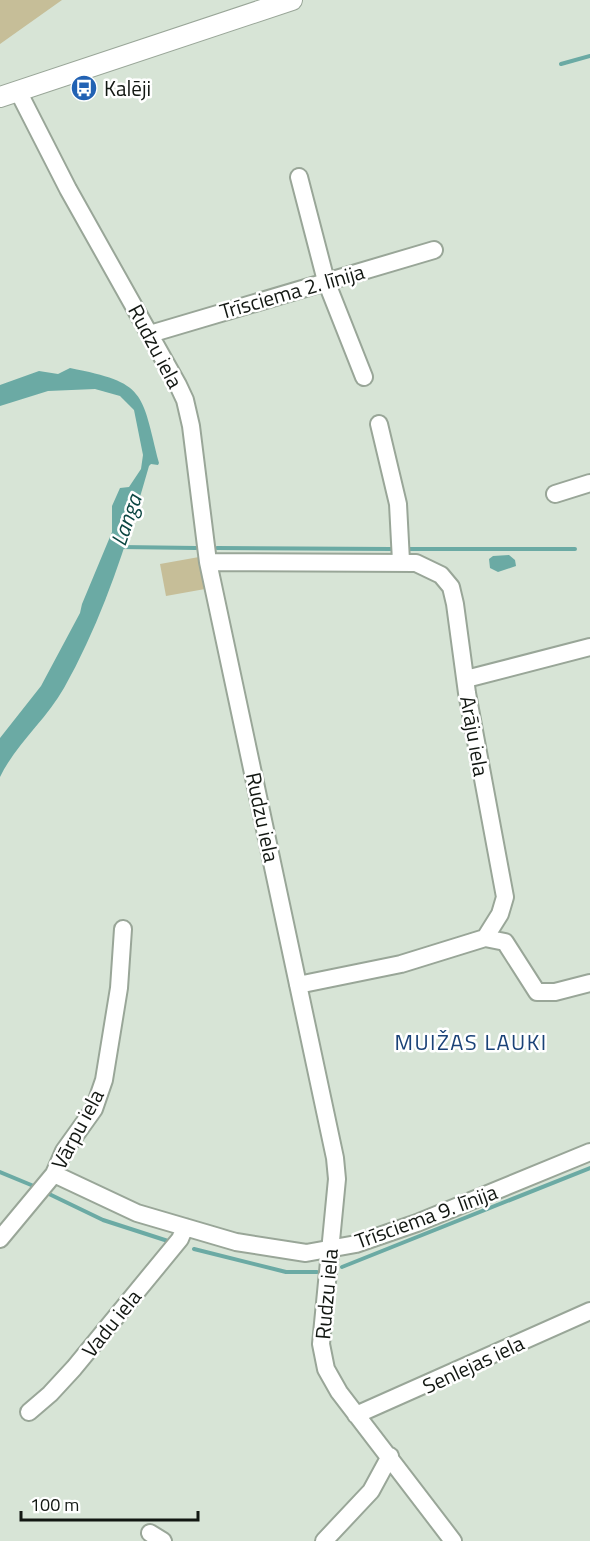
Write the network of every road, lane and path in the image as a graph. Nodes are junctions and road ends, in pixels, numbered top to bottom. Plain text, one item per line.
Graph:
1 (292, 0) edge
2 (9, 94) edge
3 (299, 177) dead end
4 (434, 250) dead end
5 (326, 281) junction
6 (150, 334) junction
7 (364, 377) dead end
8 (379, 424) dead end
9 (590, 483) edge
10 (555, 494) dead end
11 (401, 561) junction
12 (208, 562) junction
13 (590, 647) edge
14 (466, 679) junction
15 (123, 929) dead end
16 (485, 938) junction
17 (590, 983) edge
18 (298, 985) junction
19 (590, 1152) edge
20 (54, 1174) junction
21 (185, 1227) junction
22 (0, 1239) edge
23 (330, 1247) junction
24 (590, 1311) edge
25 (28, 1412) dead end
26 (356, 1415) junction
27 (390, 1456) junction
28 (324, 1541) edge
29 (453, 1541) edge

1 - 2 main road
2 - 6 street, Rudzu iela
3 - 5 street
4 - 5 street, Trīsciema 2. līnija
5 - 6 street, Trīsciema 2. līnija
5 - 7 street
6 - 12 street, Rudzu iela
8 - 11 street
9 - 10 street
11 - 12 street, Arāju iela
11 - 14 street, Arāju iela
12 - 18 street, Rudzu iela
13 - 14 street
14 - 16 street, Arāju iela
15 - 20 street, Vārpu iela
16 - 17 street
16 - 18 street
18 - 23 street, Rudzu iela
19 - 23 street, Trīsciema 9. līnija
20 - 21 street, Trīsciema 9. līnija
20 - 22 street, Vārpu iela
21 - 23 street, Trīsciema 9. līnija
21 - 25 street, Vadu iela
23 - 26 street, Rudzu iela
24 - 26 street, Senlejas iela
26 - 27 street, Rudzu iela
27 - 28 street
27 - 29 street, Rudzu iela

